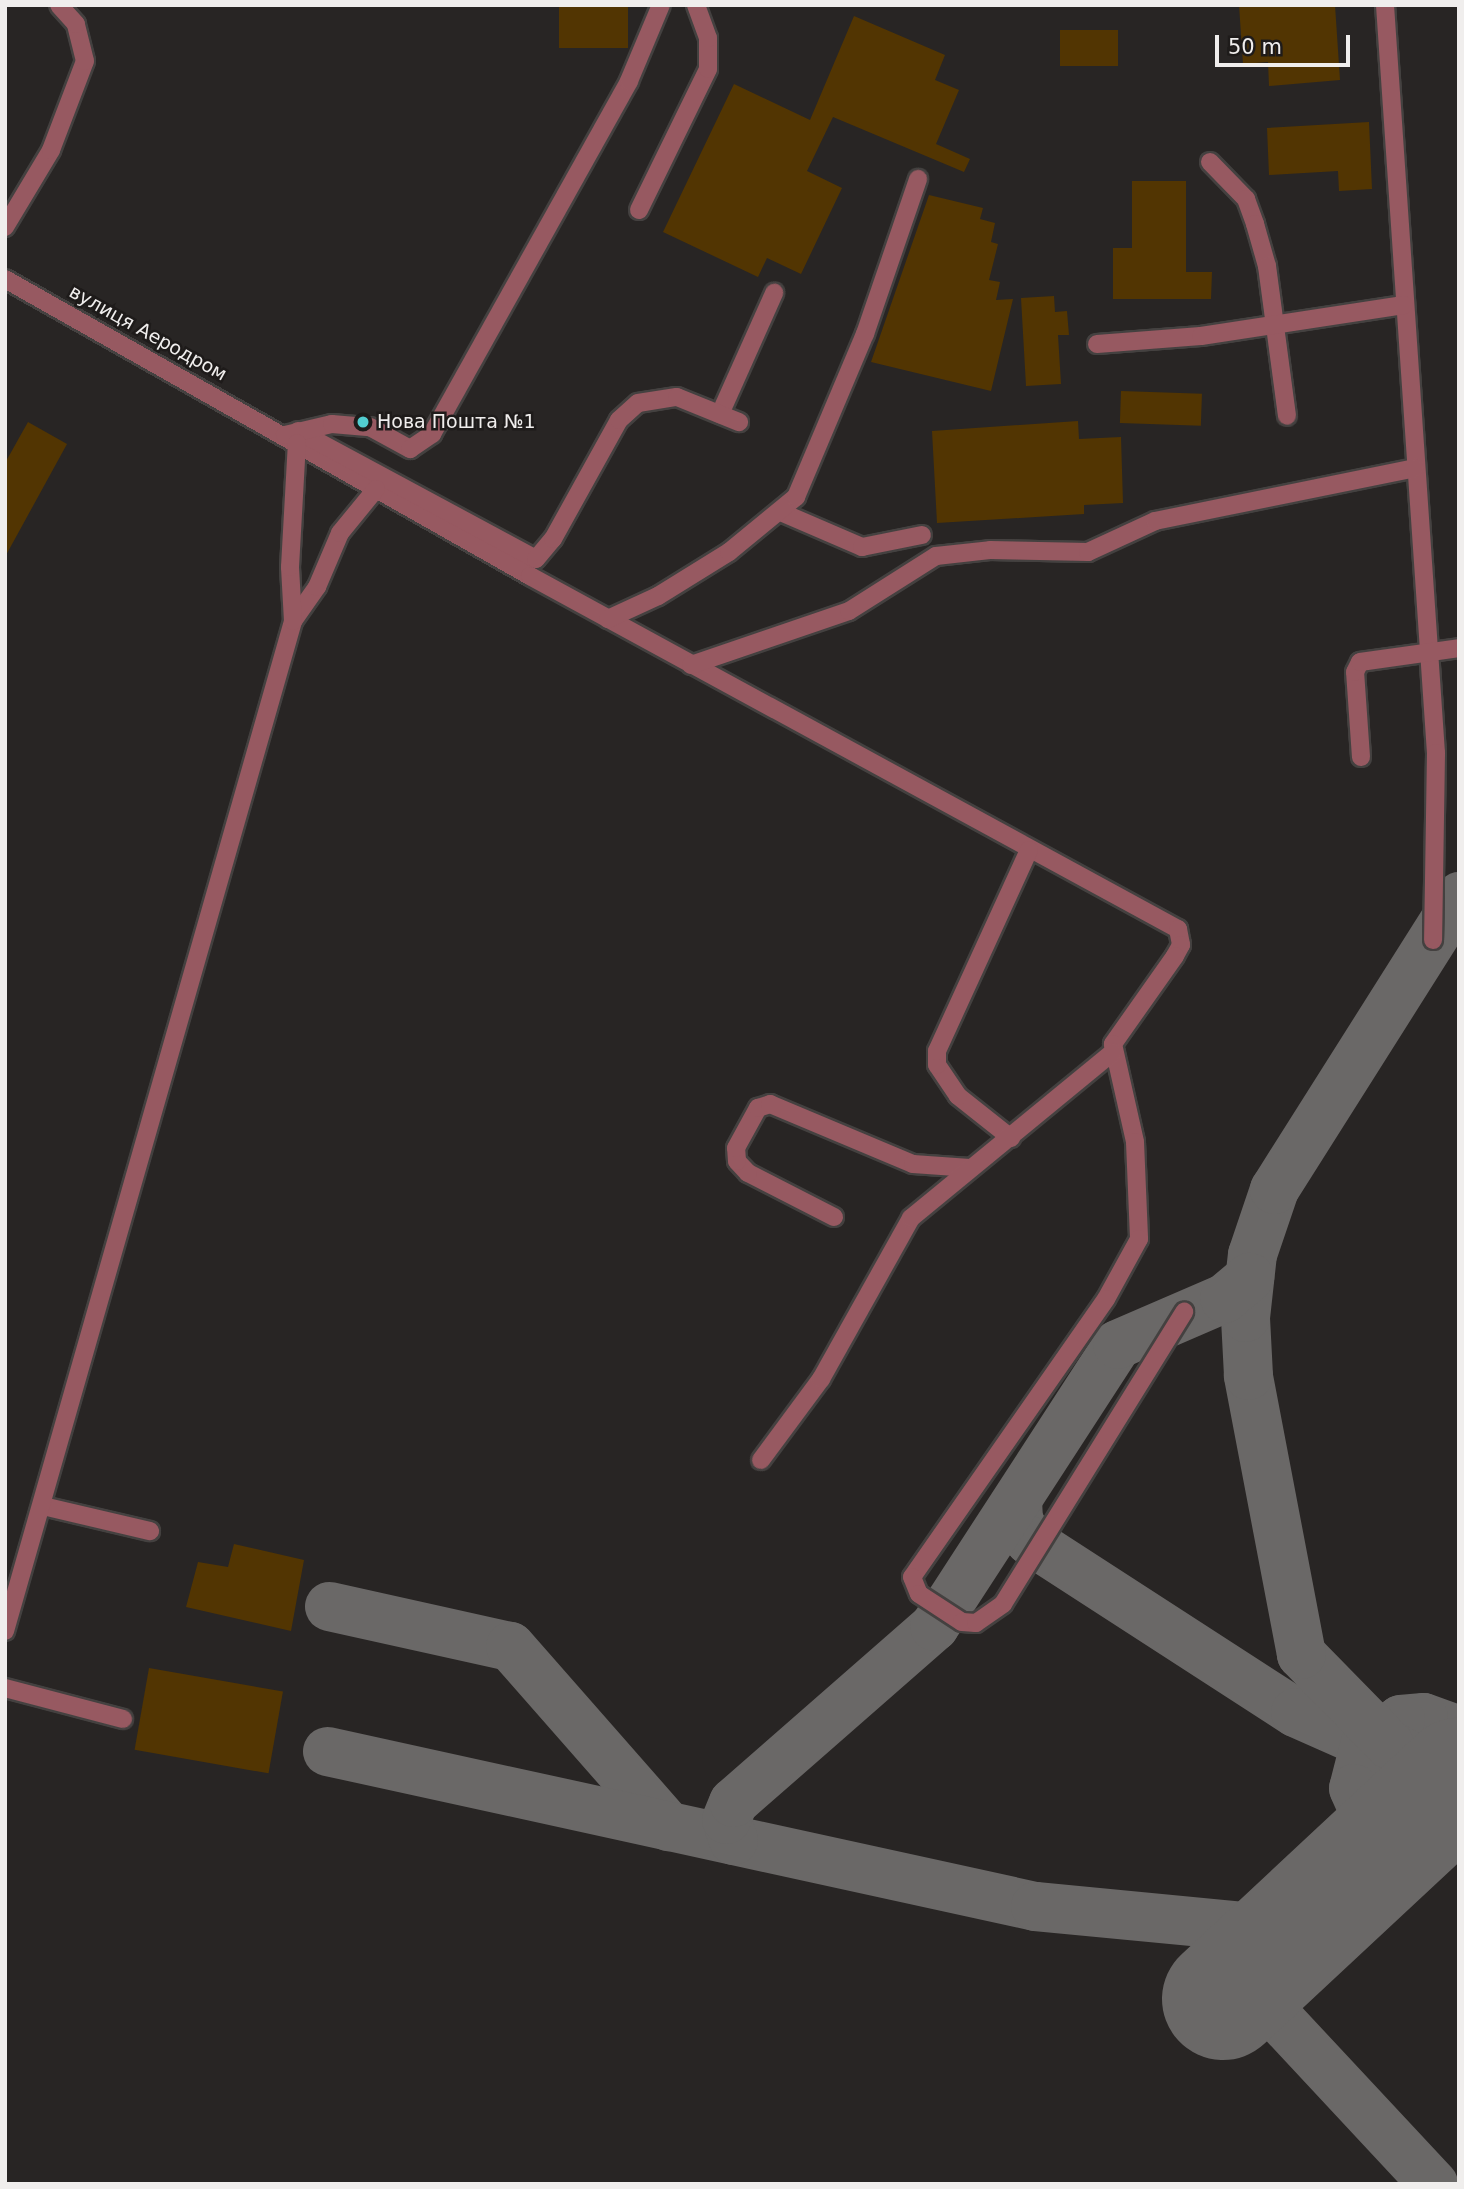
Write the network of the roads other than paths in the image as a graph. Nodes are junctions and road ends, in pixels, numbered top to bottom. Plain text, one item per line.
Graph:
1 (59, 5) edge
2 (661, 5) edge
3 (696, 5) edge
4 (1385, 5) edge
5 (1209, 162) dead end
6 (918, 178) dead end
7 (639, 210) dead end
8 (5, 227) edge
9 (5, 279) edge
10 (774, 293) dead end
11 (1404, 305) junction
12 (1275, 324) junction
13 (1097, 344) dead end
14 (720, 414) junction
15 (1287, 416) dead end
16 (739, 422) dead end
17 (288, 433) junction
18 (1415, 468) junction
19 (376, 489) junction
20 (783, 513) junction
21 (922, 535) dead end
22 (608, 619) junction
23 (293, 621) junction
24 (1459, 648) edge
25 (1428, 651) junction
26 (691, 665) junction
27 (1361, 757) dead end
28 (1029, 850) junction
29 (1433, 940) dead end
30 (1113, 1052) junction
31 (1012, 1138) junction
32 (970, 1168) junction
33 (834, 1217) dead end
34 (1184, 1312) dead end
35 (761, 1460) dead end
36 (43, 1506) junction
37 (150, 1531) dead end
38 (5, 1631) edge
39 (5, 1688) edge
40 (123, 1719) dead end

1 - 8 street
2 - 17 street
3 - 7 street
4 - 11 street
5 - 12 street
6 - 20 street
9 - 17 street, вулиця Аеродром
10 - 14 street
11 - 12 street
11 - 18 street
12 - 13 street
12 - 15 street
14 - 16 street
14 - 17 street
17 - 19 street
17 - 23 street
18 - 25 street
18 - 26 street
19 - 22 street
19 - 23 street
20 - 21 street
20 - 22 street
22 - 26 street
23 - 36 street
24 - 25 street
25 - 27 street
25 - 29 street
26 - 28 street
28 - 30 street
28 - 31 street
30 - 31 street
30 - 34 street
31 - 32 street
32 - 33 street
32 - 35 street
36 - 37 street
36 - 38 street
39 - 40 street

